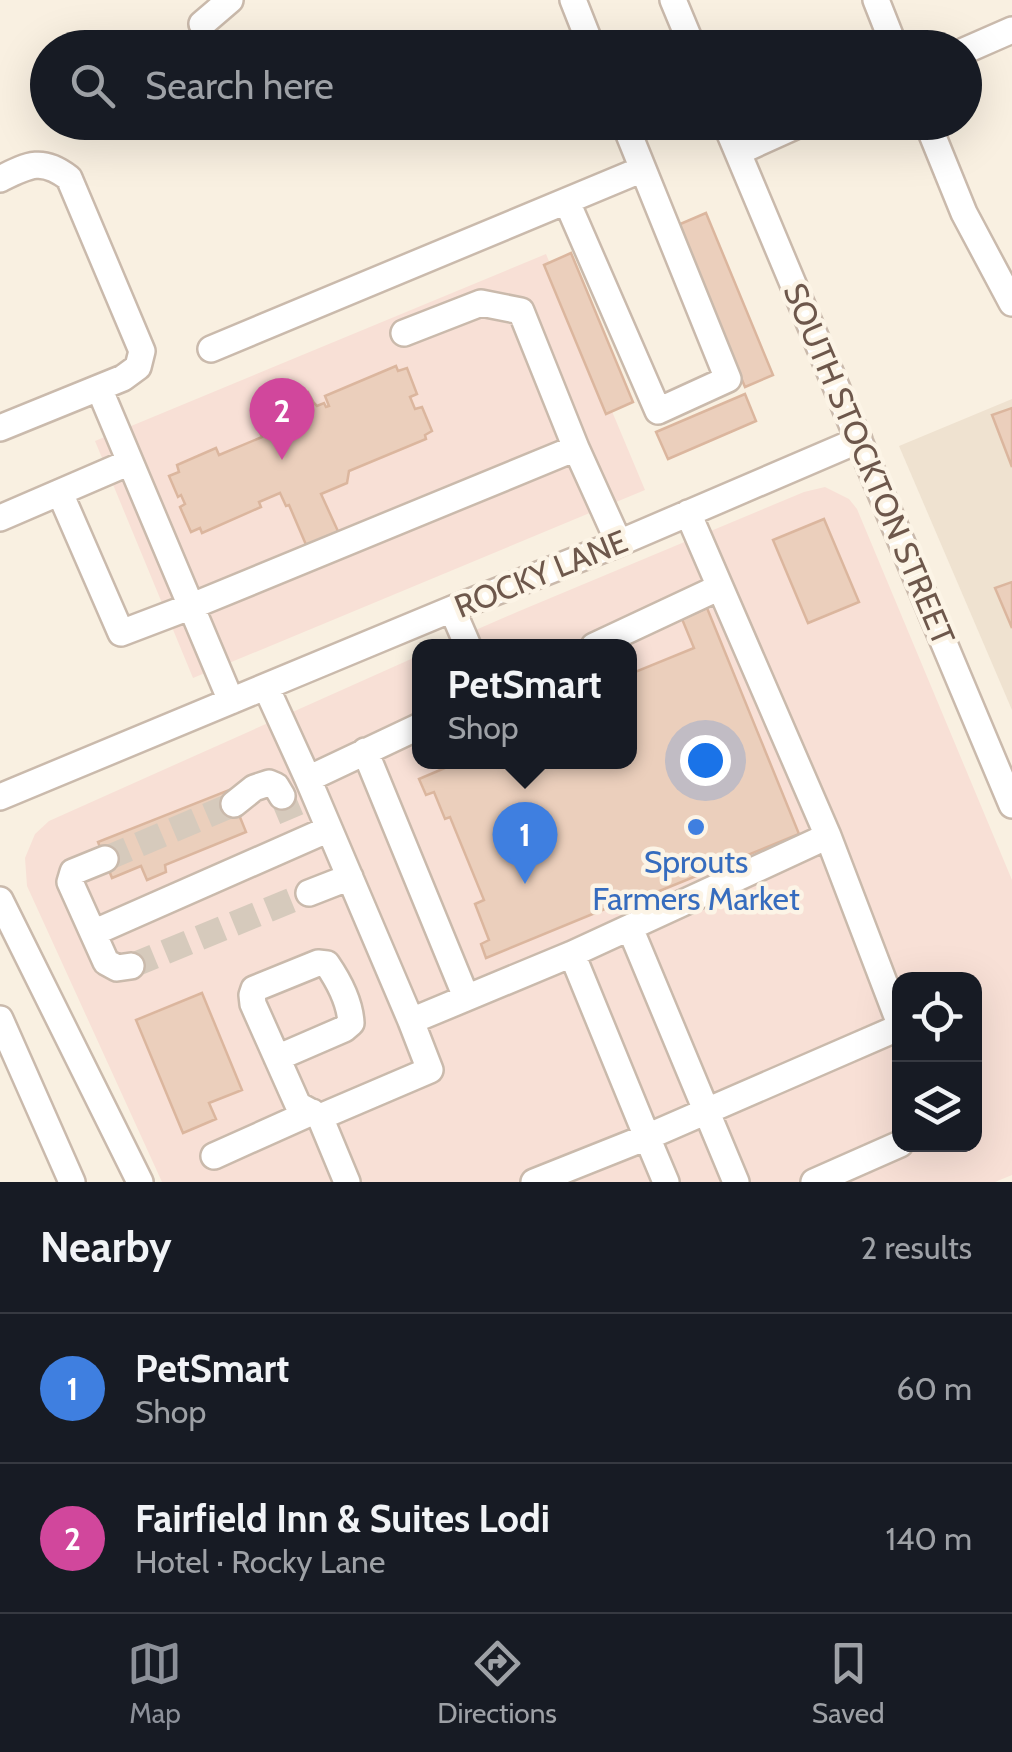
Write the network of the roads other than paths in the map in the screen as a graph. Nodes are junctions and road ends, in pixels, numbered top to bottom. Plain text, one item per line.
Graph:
1 (230, 0) edge
2 (572, 0) edge
3 (673, 0) edge
4 (876, 0) edge
5 (202, 24) dead end
6 (584, 30) edge
7 (686, 30) edge
8 (888, 30) edge
9 (1012, 30) edge
10 (982, 43) edge
11 (631, 140) edge
12 (733, 140) edge
13 (764, 140) edge
14 (934, 140) edge
15 (738, 152) junction
16 (643, 169) junction
17 (0, 179) edge
18 (568, 202) junction
19 (1012, 304) edge
20 (404, 333) dead end
21 (211, 349) dead end
22 (98, 388) junction
23 (0, 428) edge
24 (859, 440) junction
25 (576, 448) junction
26 (130, 462) junction
27 (60, 493) junction
28 (688, 514) junction
29 (0, 518) edge
30 (619, 543) junction
31 (720, 587) junction
32 (192, 606) junction
33 (452, 610) junction
34 (465, 639) edge
35 (609, 639) edge
36 (266, 687) junction
37 (230, 701) junction
38 (412, 730) edge
39 (365, 751) junction
40 (308, 779) junction
41 (282, 796) dead end
42 (0, 797) edge
43 (234, 804) tunnel mouth
44 (1012, 806) edge
45 (329, 829) junction
46 (828, 836) junction
47 (105, 860) tunnel mouth
48 (350, 877) junction
49 (309, 894) tunnel mouth
50 (0, 900) edge
51 (630, 928) junction
52 (92, 933) junction
53 (572, 954) junction
54 (130, 966) dead end
55 (466, 998) junction
56 (892, 1005) edge
57 (0, 1019) edge
58 (410, 1021) junction
59 (892, 1029) edge
60 (277, 1058) dead end
61 (705, 1110) junction
62 (316, 1114) junction
63 (647, 1137) junction
64 (892, 1148) edge
65 (214, 1156) dead end
66 (72, 1182) edge
67 (140, 1182) edge
68 (347, 1182) edge
69 (534, 1182) edge
70 (666, 1182) edge
71 (736, 1182) edge
72 (814, 1182) edge

1 - 5 street
2 - 6 street
3 - 7 street
4 - 8 street
9 - 10 street
11 - 16 street
12 - 15 street, SOUTH STOCKTON STREET
13 - 15 street
14 - 19 street
15 - 24 street, SOUTH STOCKTON STREET
16 - 18 street
16 - 18 street
17 - 22 street
18 - 21 street
20 - 25 street
22 - 23 street
22 - 26 street
24 - 28 street, ROCKY LANE
24 - 44 street, SOUTH STOCKTON STREET
25 - 30 street
25 - 32 street
26 - 27 street
26 - 32 street
27 - 29 street
27 - 32 street
28 - 30 street, ROCKY LANE
28 - 31 street
30 - 33 street, ROCKY LANE
31 - 35 street
31 - 46 street
32 - 37 street
33 - 34 street
33 - 36 street, ROCKY LANE
36 - 37 street, ROCKY LANE
36 - 40 street
37 - 42 street, ROCKY LANE
38 - 39 street
39 - 40 street
39 - 55 street
40 - 45 street
41 - 43 street
45 - 48 street
45 - 52 street
46 - 51 street
46 - 56 street
47 - 52 street
48 - 49 street
48 - 58 street
50 - 67 street
51 - 53 street
51 - 61 street
52 - 54 street
53 - 55 street
53 - 63 street
55 - 58 street
57 - 66 street
58 - 62 street
59 - 61 street
60 - 62 street
61 - 63 street
61 - 71 street
62 - 65 street
62 - 68 street
63 - 69 street
63 - 70 street
64 - 72 street

